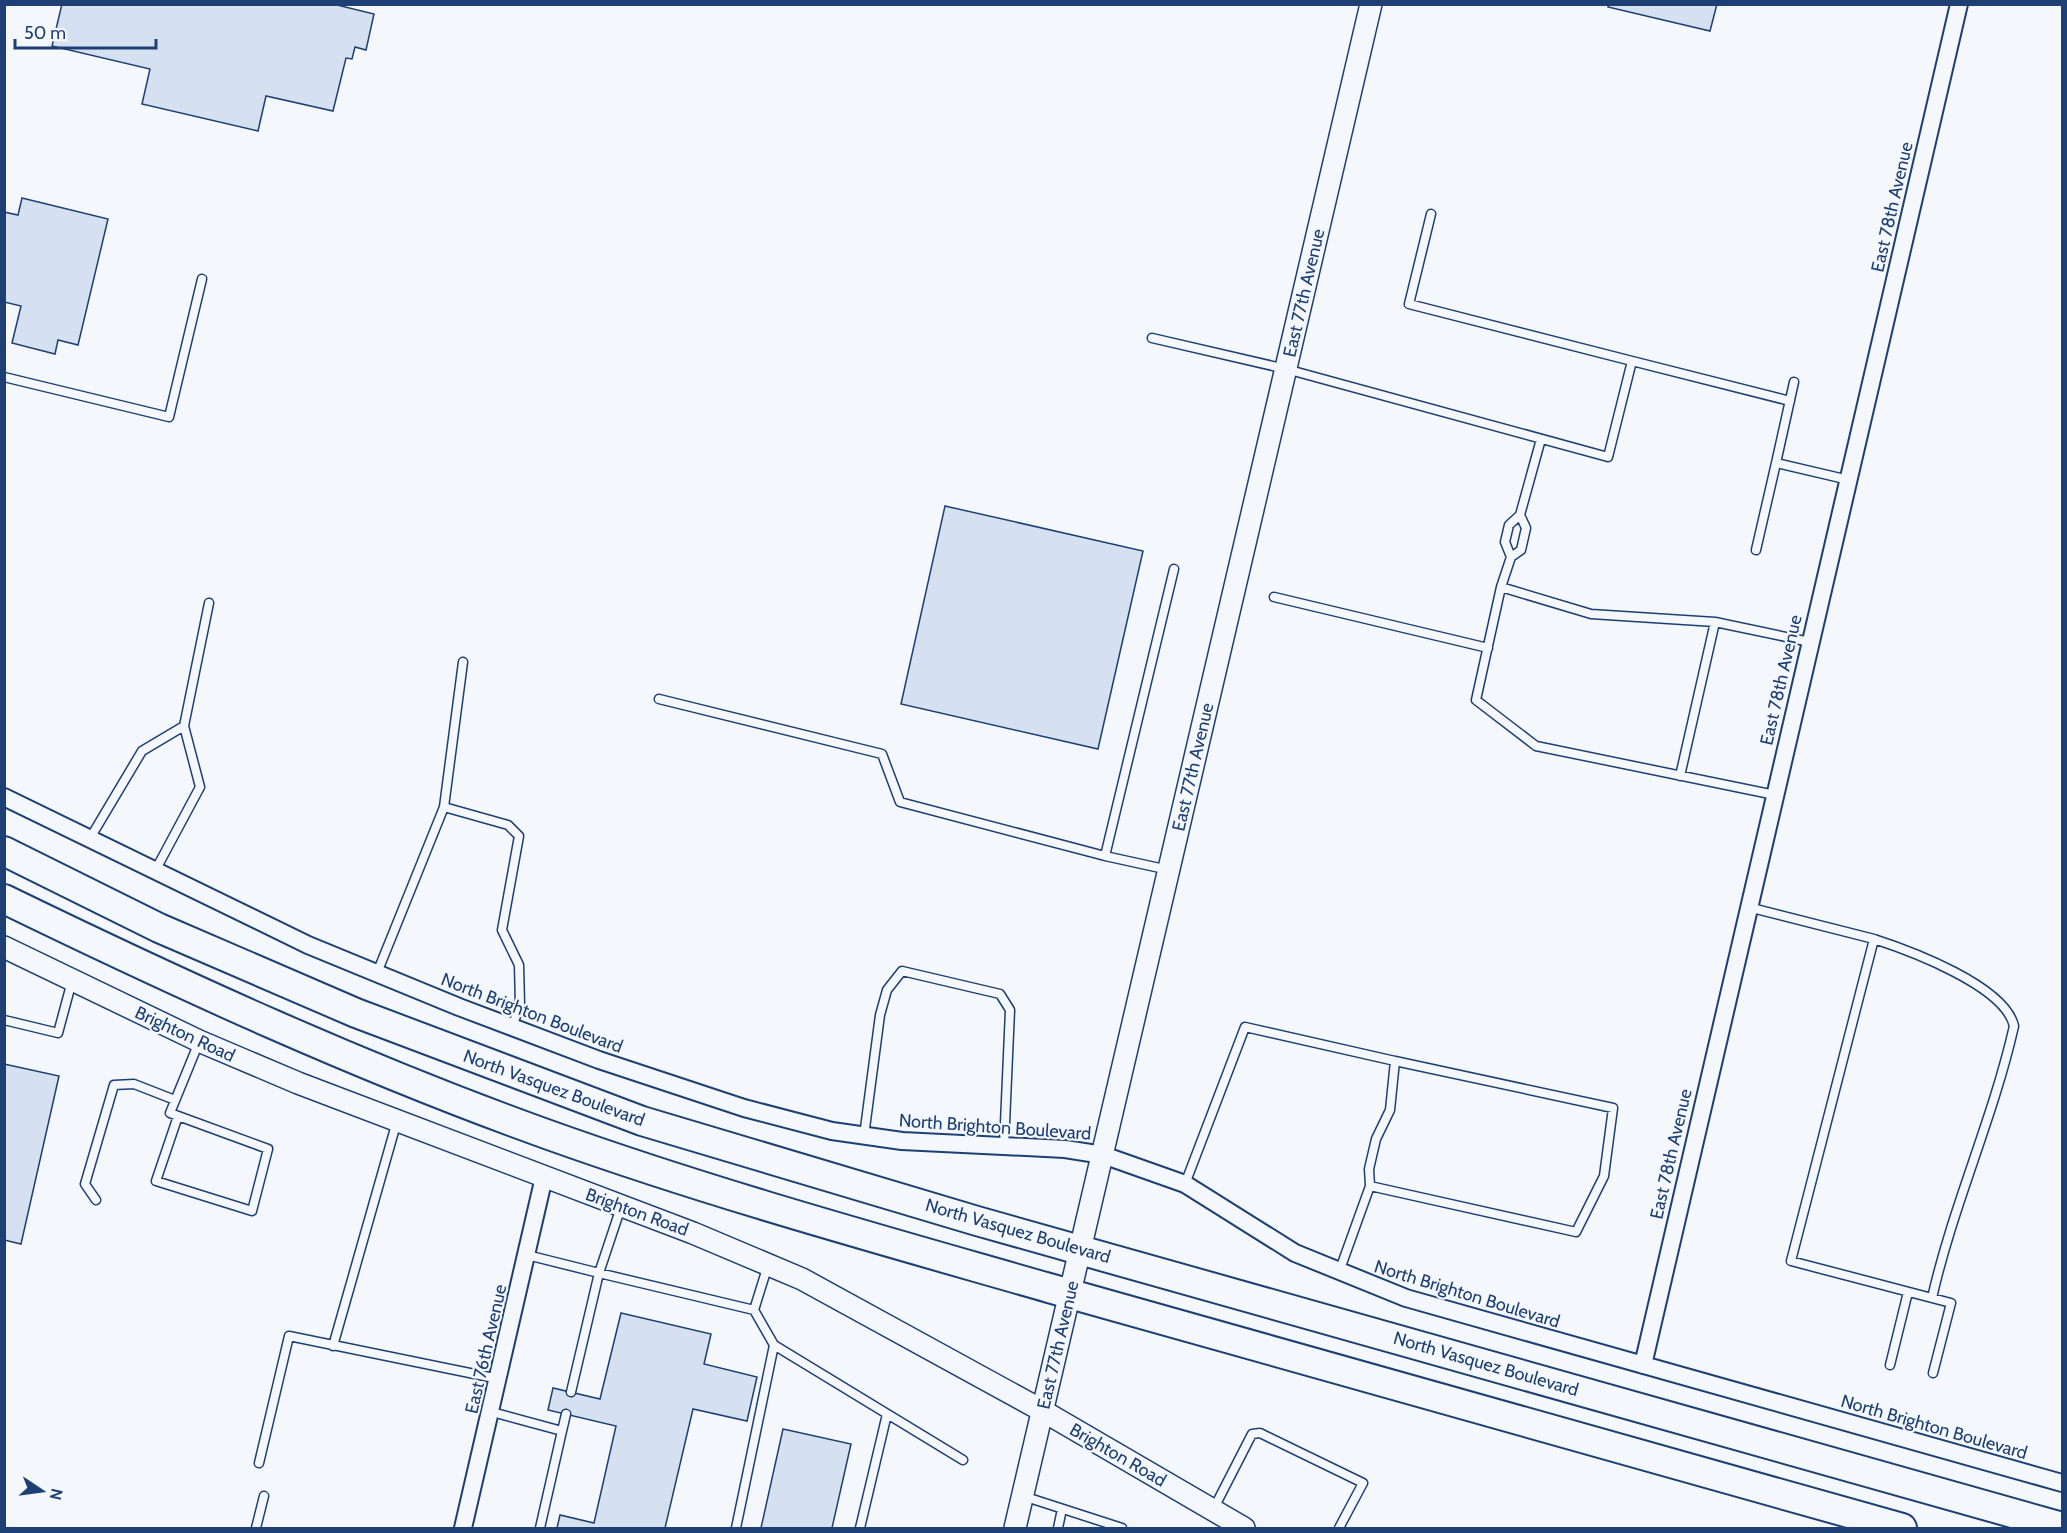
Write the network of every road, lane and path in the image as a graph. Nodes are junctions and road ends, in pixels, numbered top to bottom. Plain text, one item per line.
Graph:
1 (1371, 4) edge
2 (1959, 4) edge
3 (1431, 214) dead end
4 (202, 279) dead end
5 (1152, 338) dead end
6 (1632, 361) junction
7 (1286, 369) junction
8 (4, 377) edge
9 (1794, 382) dead end
10 (1790, 401) junction
11 (1541, 439) junction
12 (1776, 463) junction
13 (1849, 480) junction
14 (1520, 516) junction
15 (1756, 550) dead end
16 (1511, 557) junction
17 (1174, 569) dead end
18 (1501, 587) junction
19 (1274, 597) dead end
20 (209, 603) dead end
21 (1715, 622) junction
22 (1810, 642) junction
23 (1488, 648) junction
24 (463, 662) dead end
25 (659, 699) dead end
26 (184, 726) junction
27 (1680, 776) junction
28 (1774, 795) junction
29 (4, 798) edge
30 (444, 807) junction
31 (89, 840) junction
32 (4, 850) edge
33 (1105, 856) junction
34 (1169, 870) junction
35 (155, 872) junction
36 (4, 899) edge
37 (1748, 907) junction
38 (1874, 939) junction
39 (4, 947) edge
40 (378, 974) junction
41 (72, 981) junction
42 (4, 1020) edge
43 (512, 1027) junction
44 (199, 1041) junction
45 (1395, 1061) junction
46 (175, 1100) junction
47 (178, 1116) junction
48 (397, 1121) junction
49 (864, 1136) junction
50 (1004, 1146) junction
51 (1103, 1155) junction
52 (544, 1177) junction
53 (1185, 1184) junction
54 (1370, 1186) junction
55 (96, 1200) dead end
56 (621, 1207) junction
57 (1081, 1249) junction
58 (527, 1255) junction
59 (768, 1264) junction
60 (1339, 1272) junction
61 (599, 1273) junction
62 (1908, 1292) junction
63 (1070, 1294) junction
64 (1932, 1298) junction
65 (754, 1310) junction
66 (774, 1345) junction
67 (333, 1346) junction
68 (1643, 1365) junction
69 (1890, 1365) dead end
70 (1933, 1373) dead end
71 (500, 1379) junction
72 (571, 1392) dead end
73 (1043, 1411) junction
74 (492, 1412) junction
75 (566, 1414) dead end
76 (887, 1414) junction
77 (562, 1431) junction
78 (963, 1460) dead end
79 (259, 1463) dead end
80 (2062, 1483) edge
81 (264, 1496) dead end
82 (1023, 1496) junction
83 (1062, 1509) junction
84 (1213, 1510) junction
85 (2062, 1527) edge
86 (256, 1528) edge
87 (464, 1528) edge
88 (540, 1528) edge
89 (736, 1528) edge
90 (860, 1528) edge
91 (1016, 1528) edge
92 (1058, 1528) edge
93 (1122, 1528) edge
94 (1244, 1528) edge
95 (1339, 1528) edge
96 (1902, 1528) edge

1 - 7 street, East 77th Avenue
2 - 13 street, East 78th Avenue
3 - 6 lane
4 - 8 lane
5 - 7 lane
6 - 10 lane
6 - 11 lane
7 - 11 lane
7 - 34 street, East 77th Avenue
9 - 10 lane
10 - 12 lane
11 - 14 lane
12 - 13 lane
12 - 15 lane
13 - 22 street, East 78th Avenue
14 - 16 lane
14 - 16 lane
16 - 18 lane
17 - 33 lane
18 - 21 lane
18 - 23 lane
19 - 23 lane
20 - 26 lane
21 - 22 lane
21 - 27 lane
22 - 28 street, East 78th Avenue
23 - 27 lane
24 - 30 lane
25 - 33 lane
26 - 31 lane
26 - 35 lane
27 - 28 lane
28 - 37 street, East 78th Avenue
29 - 31 street, North Brighton Boulevard
30 - 40 lane
30 - 43 lane
31 - 35 street, North Brighton Boulevard
32 - 57 highway, North Vasquez Boulevard
33 - 34 lane
34 - 51 street, East 77th Avenue
35 - 40 street, North Brighton Boulevard
36 - 63 highway
37 - 38 lane
37 - 68 street, East 78th Avenue
38 - 62 lane
38 - 64 lane
39 - 41 street, Brighton Road
40 - 43 street, North Brighton Boulevard
41 - 42 lane
41 - 44 street, Brighton Road
43 - 49 street, North Brighton Boulevard
44 - 46 lane
44 - 48 street, Brighton Road
45 - 53 lane
45 - 54 lane
45 - 54 lane
46 - 47 lane
46 - 55 lane
47 - 47 lane
48 - 52 street, Brighton Road
48 - 67 lane
49 - 50 street, North Brighton Boulevard
49 - 50 lane
50 - 51 street, North Brighton Boulevard
51 - 53 street, North Brighton Boulevard
51 - 57 street, East 77th Avenue
52 - 56 street, Brighton Road
52 - 58 street, East 76th Avenue
53 - 60 street, North Brighton Boulevard
54 - 60 lane
56 - 59 street, Brighton Road
56 - 61 lane
57 - 63 street, East 77th Avenue
57 - 85 highway, North Vasquez Boulevard
58 - 61 lane
58 - 71 street, East 76th Avenue
59 - 65 lane
59 - 73 street, Brighton Road
60 - 68 street, North Brighton Boulevard
61 - 65 lane
61 - 72 lane
62 - 64 lane
62 - 69 lane
63 - 73 street, East 77th Avenue
63 - 96 highway
64 - 70 lane
65 - 66 lane
66 - 76 lane
66 - 89 lane
67 - 71 lane
67 - 79 lane
68 - 80 street, North Brighton Boulevard
71 - 74 street, East 76th Avenue
73 - 82 street, East 77th Avenue
73 - 84 street, Brighton Road
74 - 77 lane
74 - 87 street, East 76th Avenue
75 - 77 lane
76 - 78 lane
76 - 90 lane
77 - 88 lane
81 - 86 lane
82 - 83 lane
82 - 91 street, East 77th Avenue
83 - 92 lane
83 - 93 lane
84 - 94 street, Brighton Road
84 - 95 lane

